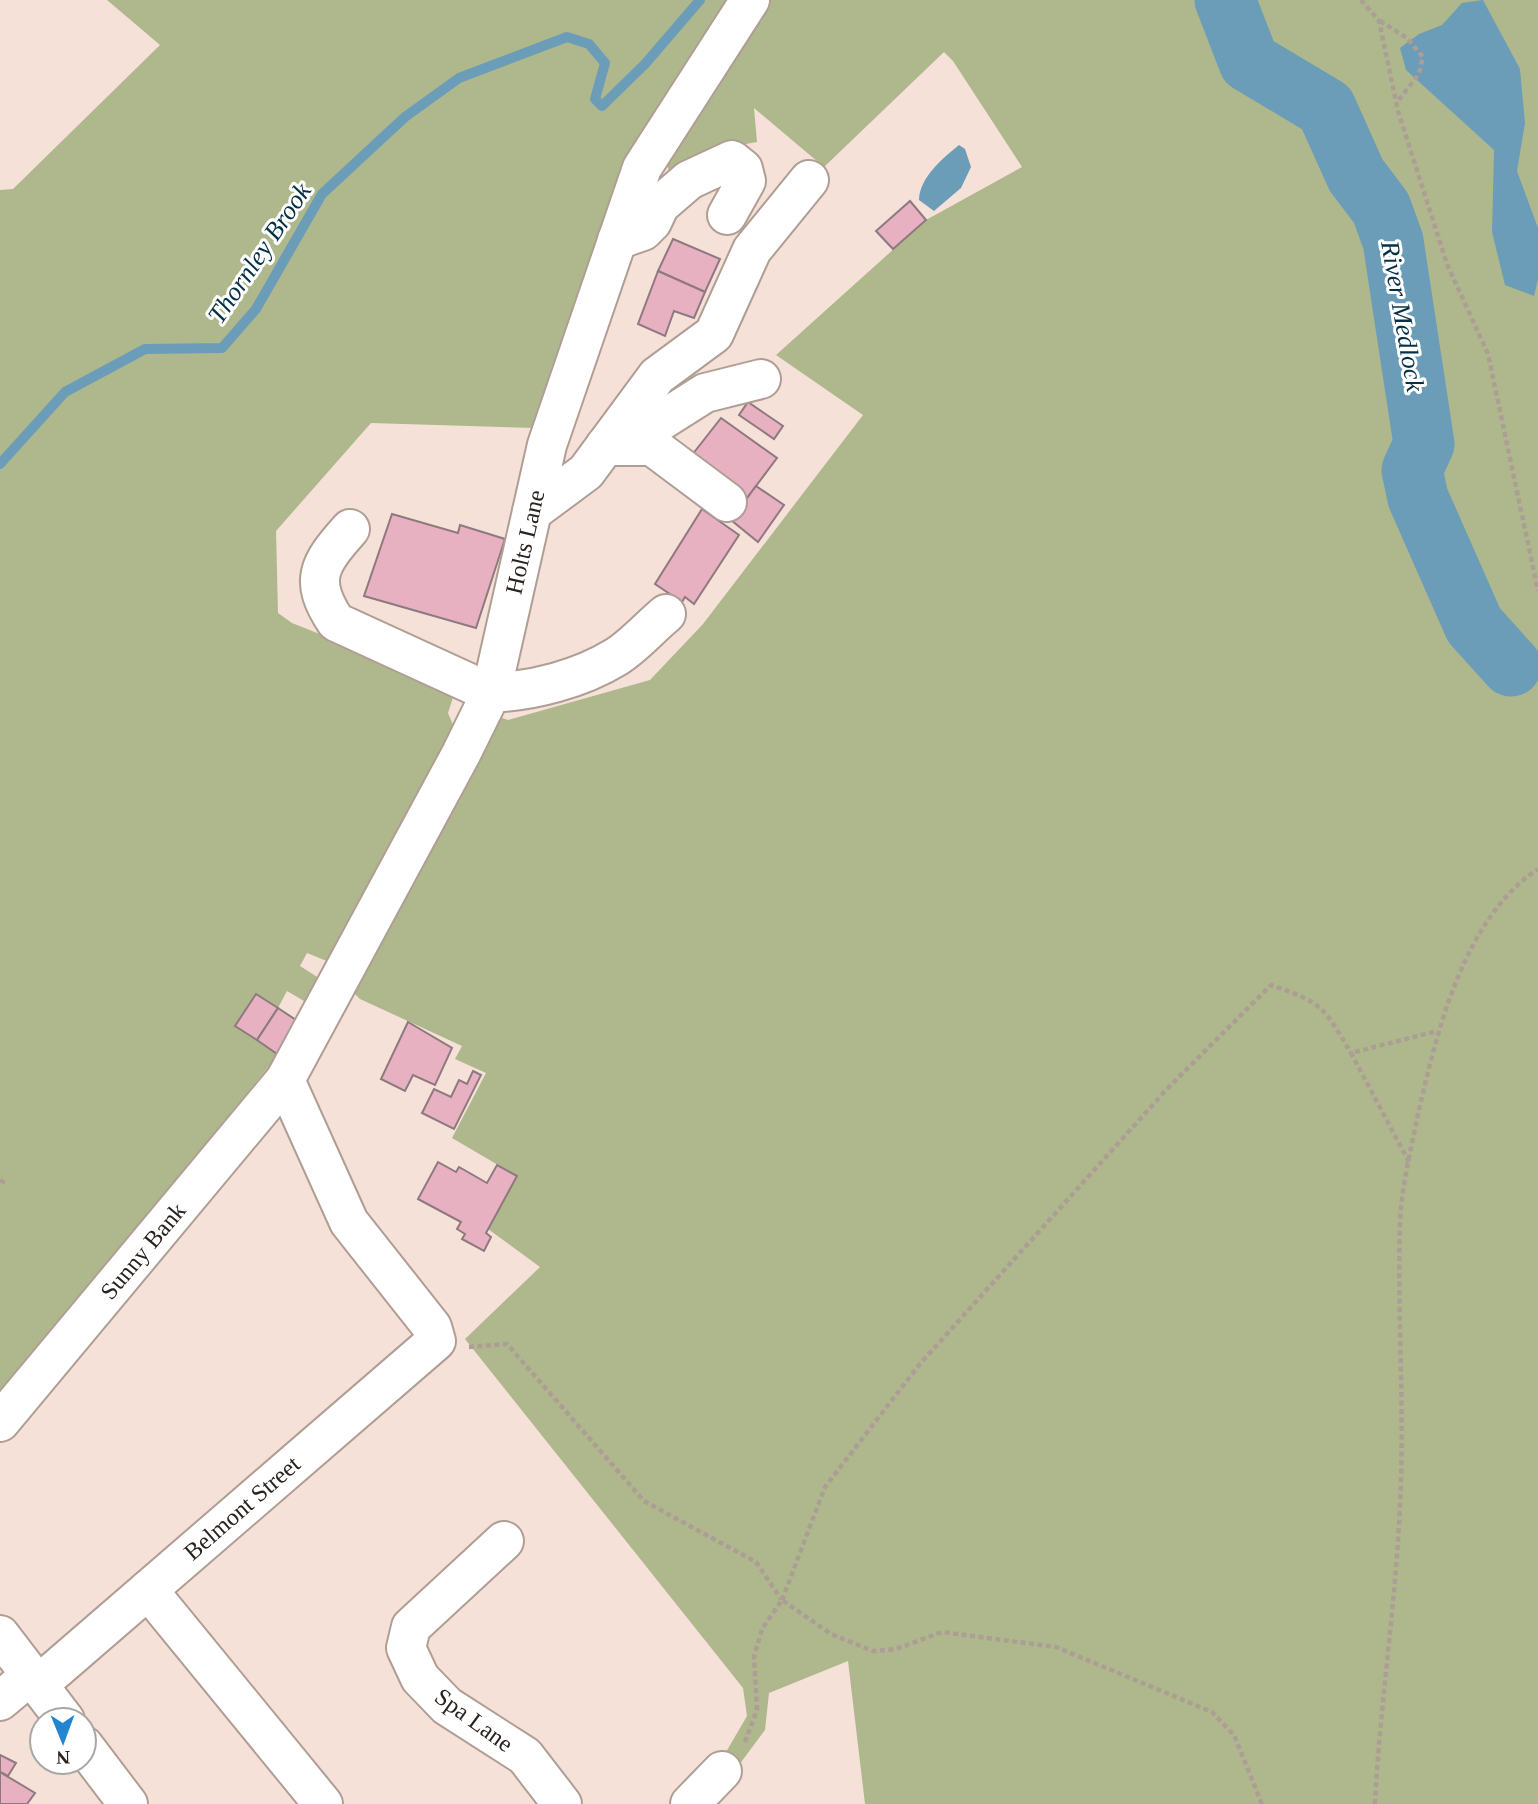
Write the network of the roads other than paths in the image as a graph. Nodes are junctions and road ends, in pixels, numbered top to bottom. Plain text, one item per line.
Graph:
1 (750, 0) edge
2 (809, 180) dead end
3 (727, 215) dead end
4 (617, 240) junction
5 (761, 379) dead end
6 (605, 446) junction
7 (727, 502) dead end
8 (532, 512) junction
9 (350, 529) dead end
10 (666, 614) dead end
11 (491, 694) junction
12 (285, 1080) junction
13 (0, 1422) edge
14 (504, 1541) dead end
15 (148, 1590) junction
16 (0, 1635) edge
17 (34, 1680) junction
18 (0, 1701) edge
19 (54, 1706) edge
20 (98, 1769) edge
21 (722, 1770) road end
22 (115, 1798) edge
23 (323, 1804) edge
24 (562, 1804) edge
25 (690, 1804) edge

1 - 4 street, Holts Lane
2 - 6 street
3 - 4 street
4 - 8 street, Holts Lane
5 - 6 street
6 - 7 street
6 - 8 street
8 - 11 street, Holts Lane
9 - 11 street
10 - 11 street
11 - 12 street, Holts Lane
12 - 13 street, Sunny Bank
12 - 15 street, Belmont Street
14 - 24 street, Spa Lane
15 - 17 street, Belmont Street
15 - 23 street
16 - 17 street
17 - 18 street, Belmont Street
17 - 19 street
20 - 22 street
21 - 25 street

